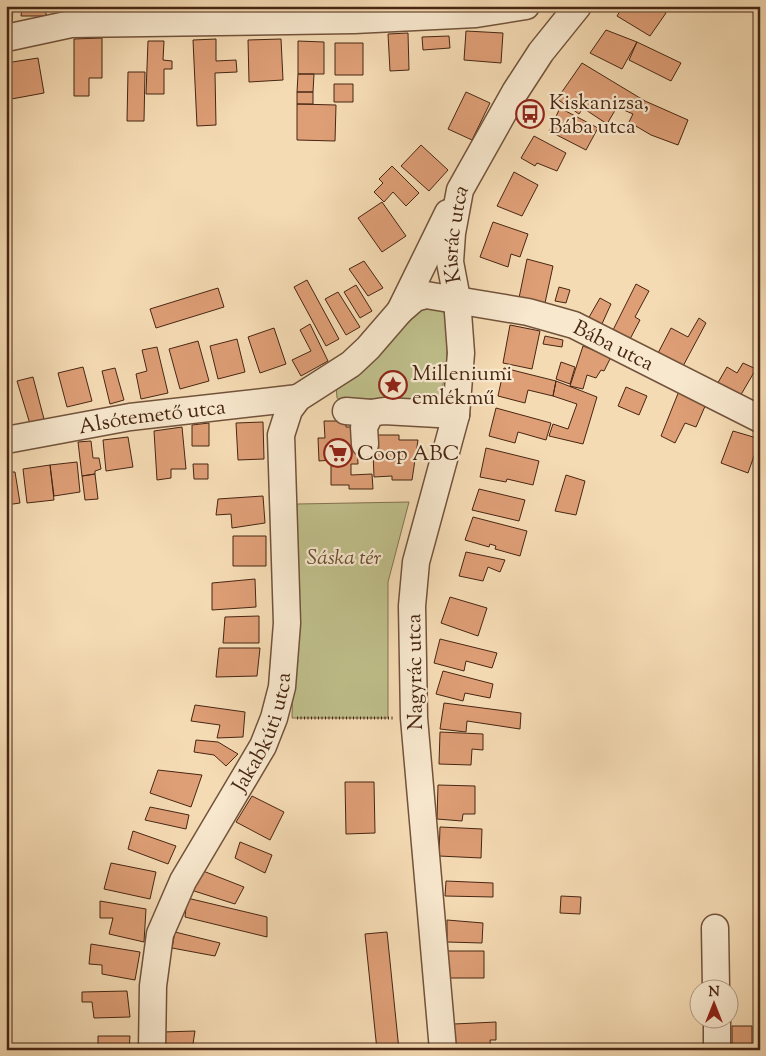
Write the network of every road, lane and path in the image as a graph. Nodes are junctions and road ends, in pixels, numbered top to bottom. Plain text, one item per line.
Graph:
1 (526, 6) edge
2 (578, 6) edge
3 (6, 38) edge
4 (460, 190) junction
5 (457, 299) junction
6 (400, 311) junction
7 (298, 398) junction
8 (456, 415) junction
9 (760, 419) edge
10 (6, 440) edge
11 (365, 444) dead end
12 (274, 718) junction
13 (414, 718) junction
14 (715, 928) dead end
15 (716, 978) edge
16 (717, 1028) edge
17 (152, 1050) edge
18 (442, 1050) edge
19 (717, 1050) edge

1 - 3 street
2 - 4 street, Kisrác utca
4 - 5 street, Kisrác utca
4 - 6 street
5 - 6 street, Kisrác utca
5 - 8 street, Nagyrác utca
5 - 9 street, Bába utca
6 - 7 street, Kisrác utca
7 - 10 street, Alsótemető utca
7 - 12 street, Jakabkúti utca
8 - 11 street
8 - 13 street, Nagyrác utca
12 - 13 path
12 - 17 street, Jakabkúti utca
13 - 18 street, Nagyrác utca
14 - 15 street
16 - 19 street

